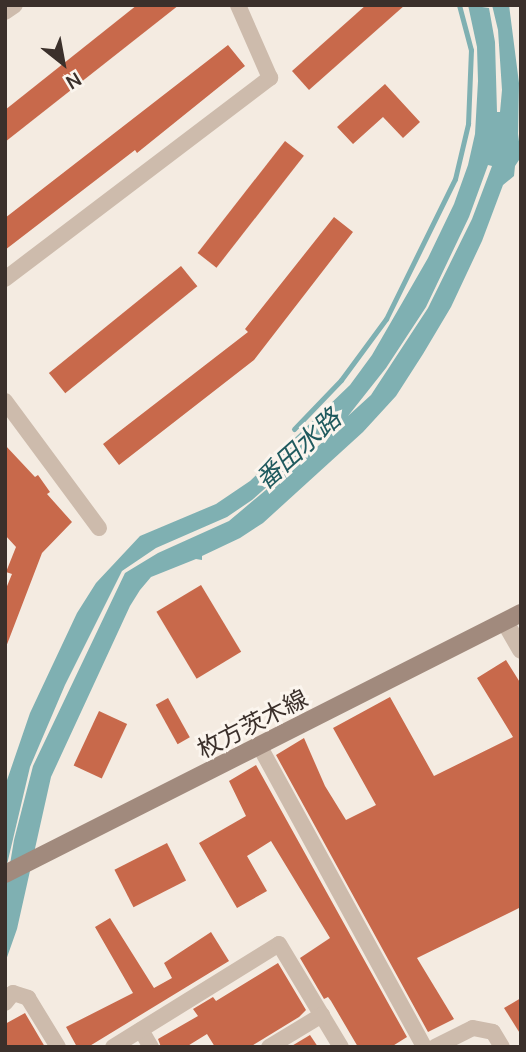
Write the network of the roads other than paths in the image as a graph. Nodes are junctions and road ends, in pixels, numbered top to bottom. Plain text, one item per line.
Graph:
1 (15, 5) edge
2 (239, 5) edge
3 (5, 12) edge
4 (5, 279) edge
5 (5, 401) edge
6 (99, 528) dead end
7 (513, 617) edge
8 (521, 650) edge
9 (260, 747) junction
10 (5, 874) edge
11 (5, 1003) edge
12 (322, 1015) junction
13 (141, 1030) junction
14 (58, 1047) edge
15 (113, 1047) edge
16 (151, 1047) edge
17 (269, 1047) edge
18 (341, 1047) edge
19 (424, 1047) edge
20 (435, 1047) edge
21 (502, 1047) edge

1 - 3 street
2 - 4 street
5 - 6 street
7 - 8 street
7 - 9 main road, 枚方茨木線
9 - 10 main road, 枚方茨木線
9 - 19 street
11 - 14 street
12 - 13 street
12 - 17 street
12 - 18 street
13 - 15 street
13 - 16 street
20 - 21 street

